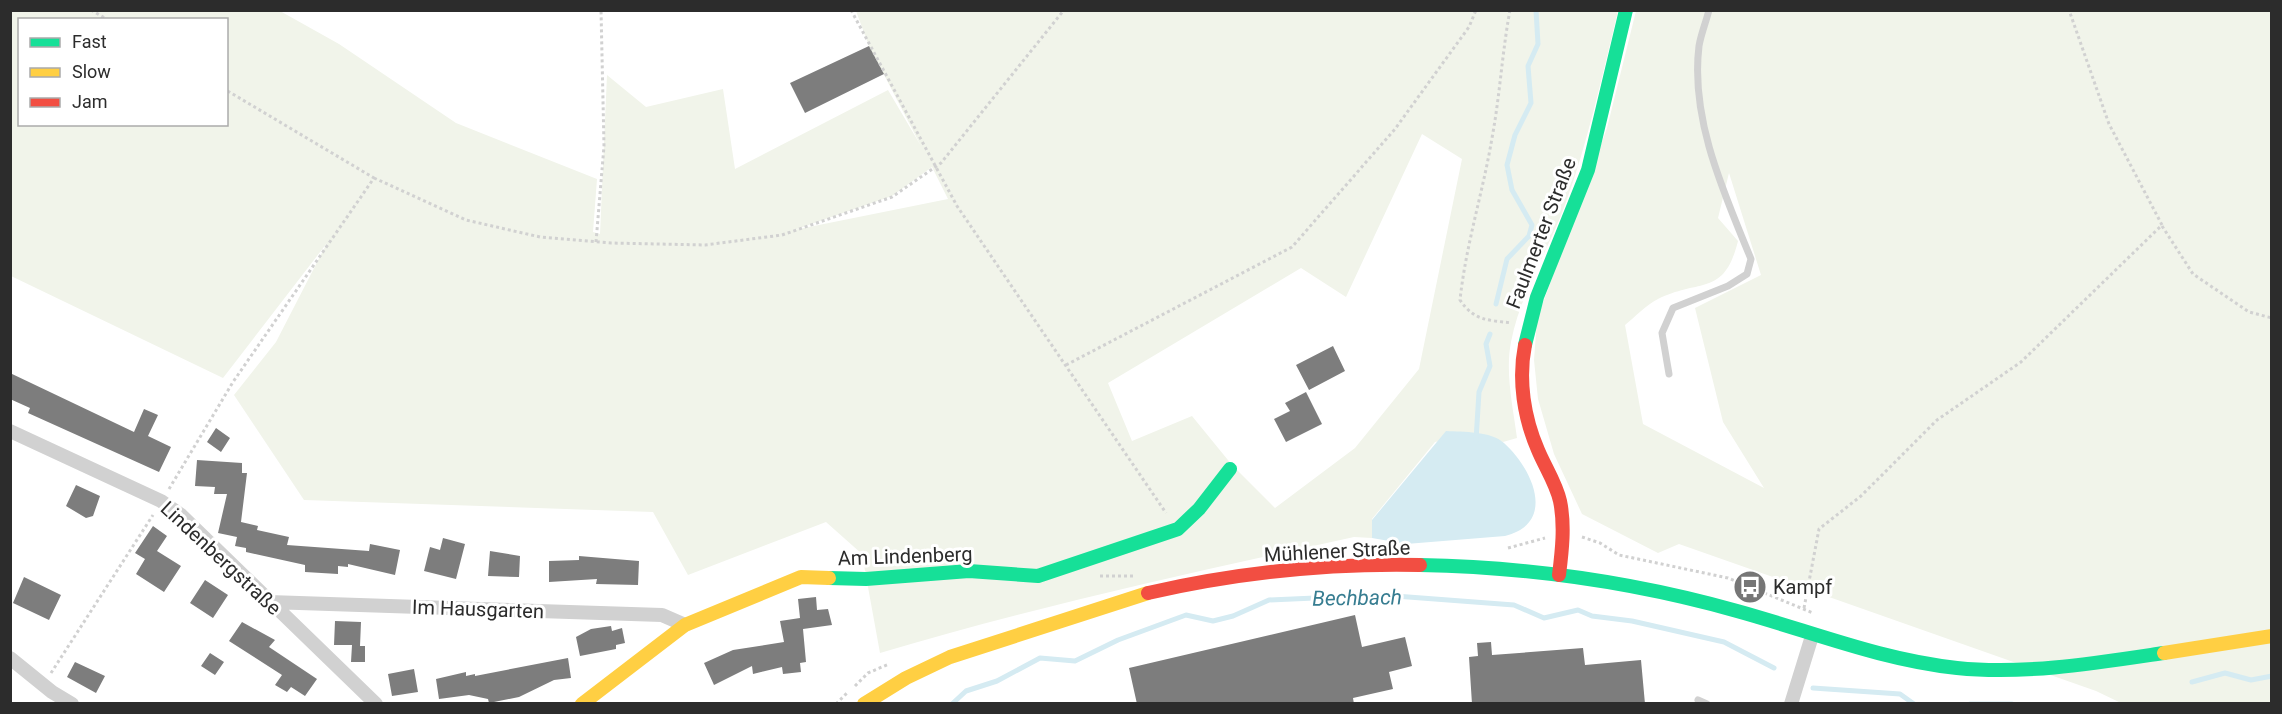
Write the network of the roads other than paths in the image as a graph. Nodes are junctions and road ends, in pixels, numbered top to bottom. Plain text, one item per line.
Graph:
1 (1626, 10) edge
2 (1709, 10) edge
3 (1669, 374) dead end
4 (10, 431) edge
5 (1230, 469) dead end
6 (1559, 575) junction
7 (269, 602) junction
8 (686, 625) junction
9 (1812, 636) junction
10 (2271, 636) edge
11 (10, 658) edge
12 (1698, 700) dead end
13 (72, 704) edge
14 (376, 704) edge
15 (582, 704) edge
16 (864, 704) edge
17 (1707, 704) edge
18 (1791, 704) edge

1 - 6 main road, Faulmerter Straße
2 - 3 lane
4 - 7 street, Lindenbergstraße
5 - 8 main road, Am Lindenberg
6 - 9 main road, Mühlener Straße
6 - 16 main road, Mühlener Straße
7 - 8 street, Im Hausgarten
7 - 14 street, Lindenbergstraße
8 - 15 main road, Am Lindenberg
9 - 10 main road, Mühlener Straße
9 - 18 street
11 - 13 street
12 - 17 lane

